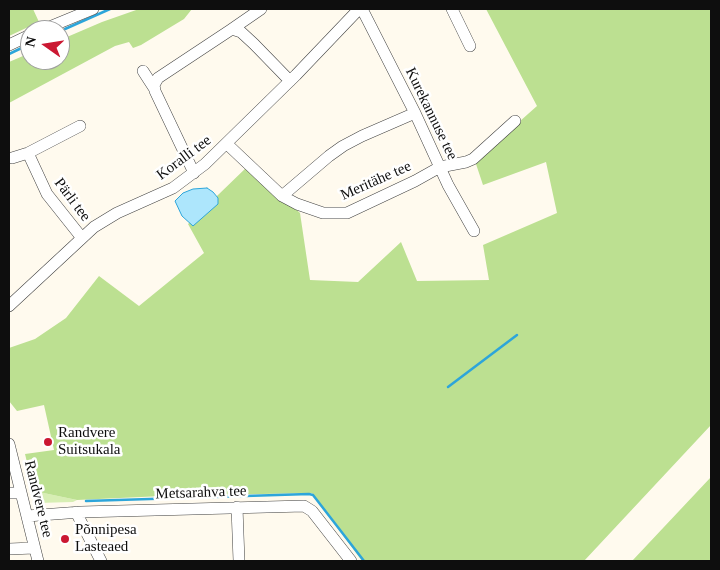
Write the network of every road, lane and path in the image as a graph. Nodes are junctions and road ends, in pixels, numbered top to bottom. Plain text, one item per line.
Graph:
1 (93, 9) edge
2 (261, 9) edge
3 (361, 9) edge
4 (452, 9) edge
5 (66, 20) edge
6 (232, 29) junction
7 (470, 46) dead end
8 (142, 71) dead end
9 (290, 81) junction
10 (154, 88) junction
11 (415, 113) junction
12 (514, 121) dead end
13 (80, 126) dead end
14 (227, 144) junction
15 (28, 153) junction
16 (12, 158) dead end
17 (440, 167) junction
18 (194, 173) junction
19 (282, 196) junction
20 (474, 232) dead end
21 (82, 238) junction
22 (9, 306) edge
23 (9, 444) edge
24 (9, 493) edge
25 (21, 493) junction
26 (237, 507) junction
27 (76, 512) junction
28 (26, 516) junction
29 (34, 548) junction
30 (9, 549) edge
31 (38, 561) edge
32 (101, 561) edge
33 (239, 561) edge
34 (351, 561) edge

1 - 5 street
2 - 6 street
3 - 9 street, Koralli tee
3 - 11 street, Kurekannuse tee
4 - 7 street
6 - 9 street
6 - 10 street
8 - 10 street
9 - 14 street, Koralli tee
10 - 18 street
11 - 17 street, Kurekannuse tee
11 - 19 street
12 - 17 street, Meritähe tee
13 - 15 street
14 - 18 street, Koralli tee
14 - 19 street, Meritähe tee
15 - 16 street
15 - 21 street, Pärli tee
17 - 19 street, Meritähe tee
17 - 20 street, Kurekannuse tee
18 - 21 street, Koralli tee
21 - 22 street, Koralli tee
23 - 25 street, Randvere tee
24 - 25 street
25 - 28 street, Randvere tee
26 - 27 street, Metsarahva tee
26 - 33 street
26 - 34 street, Metsarahva tee
27 - 28 street, Metsarahva tee
27 - 32 street
28 - 29 street, Randvere tee
29 - 30 street
29 - 31 street, Randvere tee

